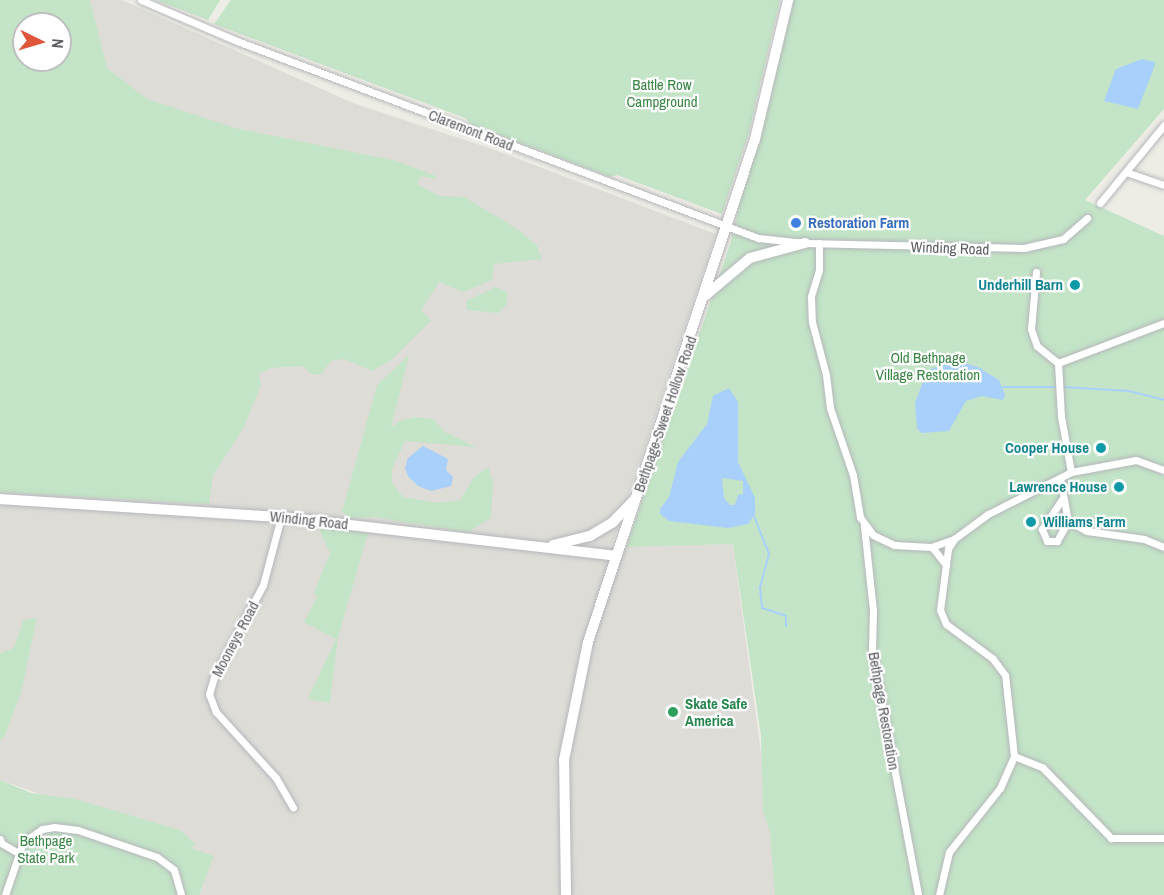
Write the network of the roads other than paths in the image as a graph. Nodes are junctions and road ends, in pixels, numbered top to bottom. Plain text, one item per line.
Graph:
1 (141, 0) edge
2 (788, 0) edge
3 (1164, 125) edge
4 (1126, 171) junction
5 (1164, 185) edge
6 (1100, 203) dead end
7 (1087, 218) dead end
8 (726, 227) junction
9 (805, 243) junction
10 (819, 243) junction
11 (1036, 272) dead end
12 (704, 298) junction
13 (1164, 323) edge
14 (1058, 363) junction
15 (1164, 470) edge
16 (1071, 472) junction
17 (1060, 478) junction
18 (636, 498) junction
19 (0, 499) edge
20 (1062, 499) junction
21 (281, 517) junction
22 (1068, 521) junction
23 (864, 526) junction
24 (954, 538) junction
25 (544, 547) junction
26 (932, 547) junction
27 (1164, 547) edge
28 (617, 556) junction
29 (946, 565) junction
30 (1014, 756) junction
31 (293, 807) dead end
32 (0, 838) edge
33 (1164, 838) edge
34 (18, 853) junction
35 (5, 895) edge
36 (180, 895) edge
37 (566, 895) edge
38 (918, 895) edge
39 (939, 895) edge

1 - 8 street, Claremont Road
2 - 8 main road, Bethpage-Sweet Hollow Road
3 - 4 street
4 - 5 street
4 - 6 street
7 - 10 street, Winding Road
8 - 9 street, Claremont Road
8 - 12 main road, Bethpage-Sweet Hollow Road
9 - 10 street, Winding Road
9 - 12 main road
10 - 23 street, Bethpage Restoration
11 - 14 street
12 - 18 main road, Bethpage-Sweet Hollow Road
13 - 14 street
14 - 16 street
15 - 16 street
16 - 17 street
17 - 20 street
17 - 24 street
18 - 25 main road
18 - 28 main road, Bethpage-Sweet Hollow Road
19 - 21 main road, Winding Road
20 - 22 street
20 - 22 street
21 - 25 main road, Winding Road
21 - 31 street, Mooneys Road
22 - 27 street
23 - 26 street
23 - 38 street, Bethpage Restoration
24 - 26 street
24 - 29 street
25 - 28 main road, Winding Road
26 - 29 street
28 - 37 main road, Bethpage-Sweet Hollow Road
29 - 30 street
30 - 33 street
30 - 39 street
32 - 34 street
34 - 35 street
34 - 36 street

